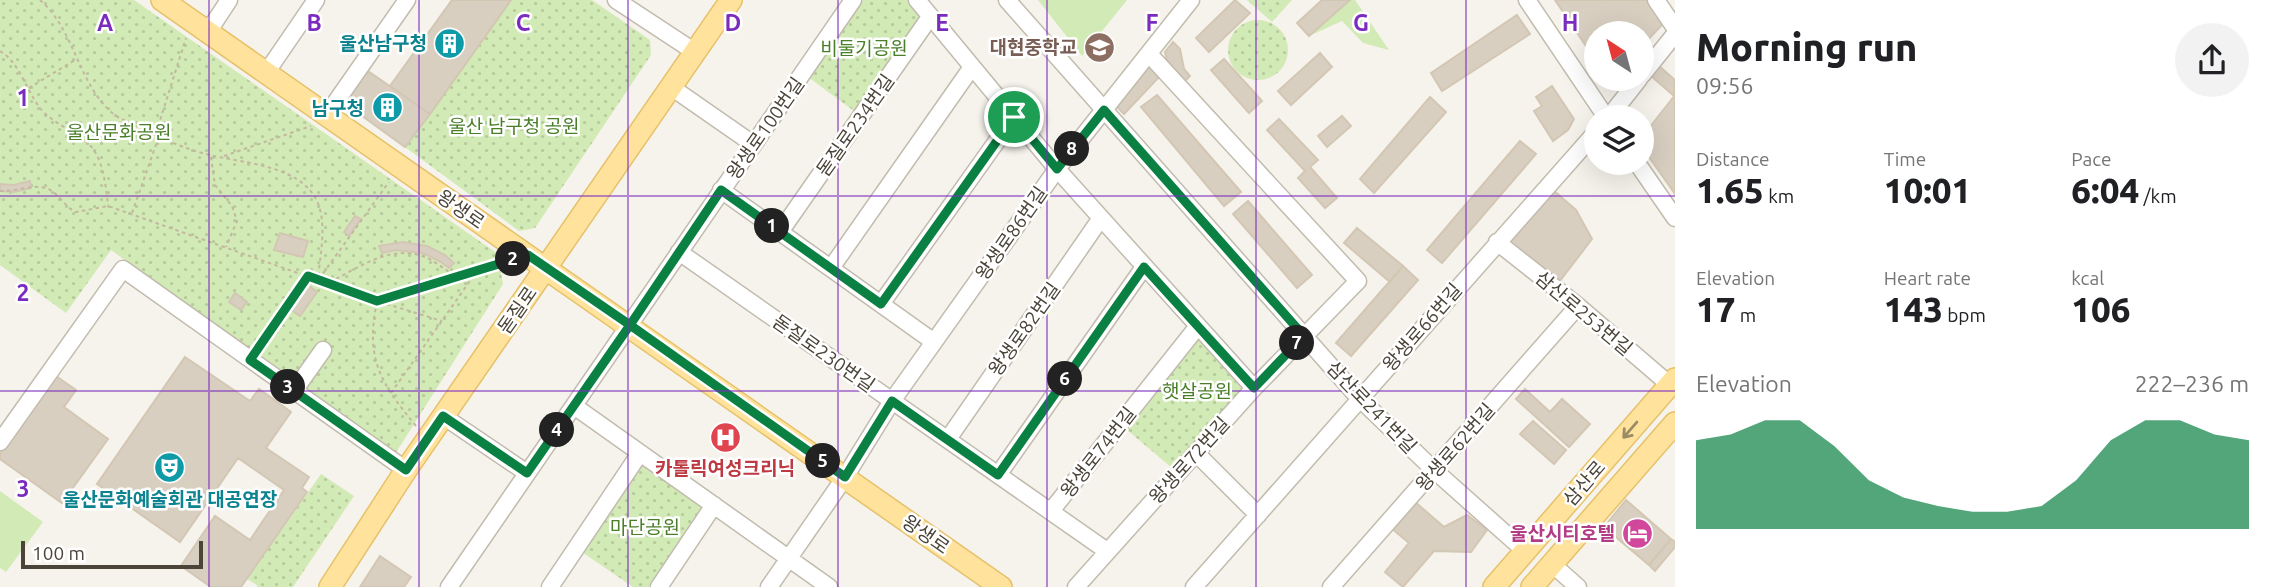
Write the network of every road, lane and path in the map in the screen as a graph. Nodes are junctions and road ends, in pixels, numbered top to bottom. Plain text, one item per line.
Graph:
1 (40, 0) edge
2 (162, 0) edge
3 (229, 0) edge
4 (316, 0) edge
5 (407, 0) edge
6 (616, 0) edge
7 (731, 0) edge
8 (853, 0) edge
9 (917, 0) edge
10 (1007, 0) edge
11 (1191, 0) edge
12 (1527, 0) edge
13 (1656, 0) edge
14 (930, 17) junction
15 (200, 26) junction
16 (1675, 28) edge
17 (1671, 45) edge
18 (0, 51) edge
19 (695, 52) junction
20 (1149, 54) junction
21 (77, 59) junction
22 (1654, 63) edge
23 (972, 67) junction
24 (266, 73) junction
25 (671, 87) junction
26 (28, 89) junction
27 (1628, 91) edge
28 (1599, 105) edge
29 (1617, 105) edge
30 (1104, 110) junction
31 (328, 117) junction
32 (1014, 117) junction
33 (155, 134) junction
34 (160, 135) junction
35 (753, 144) junction
36 (1584, 144) edge
37 (211, 156) junction
38 (223, 157) junction
39 (400, 167) junction
40 (1057, 169) junction
41 (1645, 175) edge
42 (721, 190) junction
43 (0, 191) edge
44 (108, 206) junction
45 (132, 214) junction
46 (1101, 218) junction
47 (1675, 218) edge
48 (780, 232) junction
49 (1497, 242) junction
50 (226, 247) junction
51 (679, 252) junction
52 (528, 255) junction
53 (546, 267) junction
54 (1144, 267) junction
55 (831, 268) junction
56 (478, 270) junction
57 (308, 276) junction
58 (456, 277) junction
59 (318, 280) junction
60 (327, 283) junction
61 (377, 301) junction
62 (881, 304) junction
63 (1578, 306) junction
64 (442, 321) junction
65 (630, 325) junction
66 (1198, 326) junction
67 (1304, 336) junction
68 (934, 342) junction
69 (323, 350) dead end
70 (250, 360) junction
71 (1672, 382) edge
72 (1254, 388) junction
73 (294, 391) junction
74 (390, 393) junction
75 (1360, 398) junction
76 (892, 401) junction
77 (574, 406) junction
78 (443, 416) junction
79 (1675, 423) edge
80 (948, 439) junction
81 (426, 440) junction
82 (0, 442) edge
83 (640, 453) junction
84 (1196, 453) junction
85 (406, 470) junction
86 (1434, 470) junction
87 (527, 473) junction
88 (998, 475) junction
89 (845, 477) junction
90 (714, 505) junction
91 (1051, 511) junction
92 (1258, 515) junction
93 (1107, 551) junction
94 (1525, 551) junction
95 (789, 558) junction
96 (1552, 564) junction
97 (330, 587) edge
98 (449, 587) edge
99 (550, 587) edge
100 (659, 587) edge
101 (769, 587) edge
102 (829, 587) edge
103 (1001, 587) edge
104 (1076, 587) edge
105 (1194, 587) edge
106 (1331, 587) edge
107 (1494, 587) edge
108 (1532, 587) edge
109 (1578, 587) edge

1 - 21 path
2 - 15 main road, 왕생로
3 - 15 street
4 - 24 street
5 - 31 street
6 - 19 street
7 - 19 main road, 돋질로
8 - 35 street, 왕생로100번길
9 - 14 street
10 - 30 street, 삼산로241번길
11 - 20 street, 왕생로86번길
12 - 28 street
13 - 16 street
14 - 23 street
14 - 48 street, 돋질로234번길
15 - 24 main road, 왕생로
15 - 33 path
17 - 22 street
18 - 26 path
19 - 25 main road, 돋질로
20 - 30 street, 왕생로86번길
20 - 67 street, 왕생로72번길
21 - 26 path
21 - 33 path
23 - 32 street
23 - 55 street
24 - 31 main road, 왕생로
25 - 35 street
25 - 53 main road, 돋질로
26 - 44 path
27 - 29 street
30 - 40 street, 왕생로86번길
30 - 67 street, 삼산로241번길
31 - 38 path
31 - 39 main road, 왕생로
32 - 40 street
32 - 62 street
33 - 34 path
34 - 37 path
34 - 45 path
35 - 42 street, 왕생로100번길
36 - 49 street, 왕생로66번길
37 - 38 path
37 - 50 path
38 - 59 path
39 - 52 main road, 왕생로
39 - 59 path
40 - 46 street
40 - 68 street, 왕생로86번길
41 - 47 street
42 - 48 street
42 - 51 street, 왕생로100번길
43 - 44 path
44 - 45 path
45 - 50 path
46 - 54 street
46 - 80 street, 왕생로82번길
48 - 55 street
49 - 63 street, 삼산로253번길
49 - 75 street, 왕생로66번길
50 - 57 path
51 - 65 street, 왕생로100번길
51 - 76 street, 돋질로230번길
52 - 53 main road, 왕생로
52 - 56 path
53 - 65 main road, 왕생로
53 - 78 main road, 돋질로
54 - 66 street
54 - 88 street
55 - 62 street
56 - 58 path
56 - 64 path
57 - 59 path
57 - 70 path
58 - 60 path
58 - 61 path
59 - 60 path
60 - 61 path
61 - 64 path
61 - 74 path
62 - 68 street
63 - 71 street, 삼산로253번길
63 - 86 street, 왕생로62번길
64 - 74 path
65 - 77 street, 왕생로100번길
65 - 89 main road, 왕생로
66 - 72 street
66 - 91 street, 왕생로74번길
67 - 72 street, 왕생로72번길
67 - 75 street, 삼산로241번길
68 - 76 street, 왕생로86번길
69 - 73 street
70 - 73 street
70 - 82 street
71 -> 94 main road, 삼산로
72 - 84 street, 왕생로72번길
73 - 85 street
74 - 81 path
75 - 86 street, 삼산로241번길
75 - 92 street, 왕생로66번길
76 - 80 street, 돋질로230번길
76 - 89 street, 왕생로86번길
77 - 83 street
77 - 87 street, 왕생로100번길
78 - 81 main road, 돋질로
78 - 87 street
79 - 96 main road, 삼산로
80 - 88 street, 돋질로230번길
81 - 85 main road, 돋질로
83 - 90 street
83 - 99 street
84 - 92 street
84 - 93 street, 왕생로72번길
85 - 97 main road, 돋질로
86 - 94 street, 삼산로241번길
86 - 106 street, 왕생로62번길
87 - 98 street, 왕생로100번길
88 - 91 street, 돋질로230번길
89 - 95 street, 왕생로86번길
89 - 103 main road, 왕생로
90 - 95 street
90 - 100 street
91 - 93 street, 돋질로230번길
92 - 105 street, 왕생로66번길
93 - 104 street, 왕생로72번길
94 - 107 main road, 삼산로
95 - 101 street, 왕생로86번길
95 - 102 street
96 - 108 main road, 삼산로
96 - 109 street

